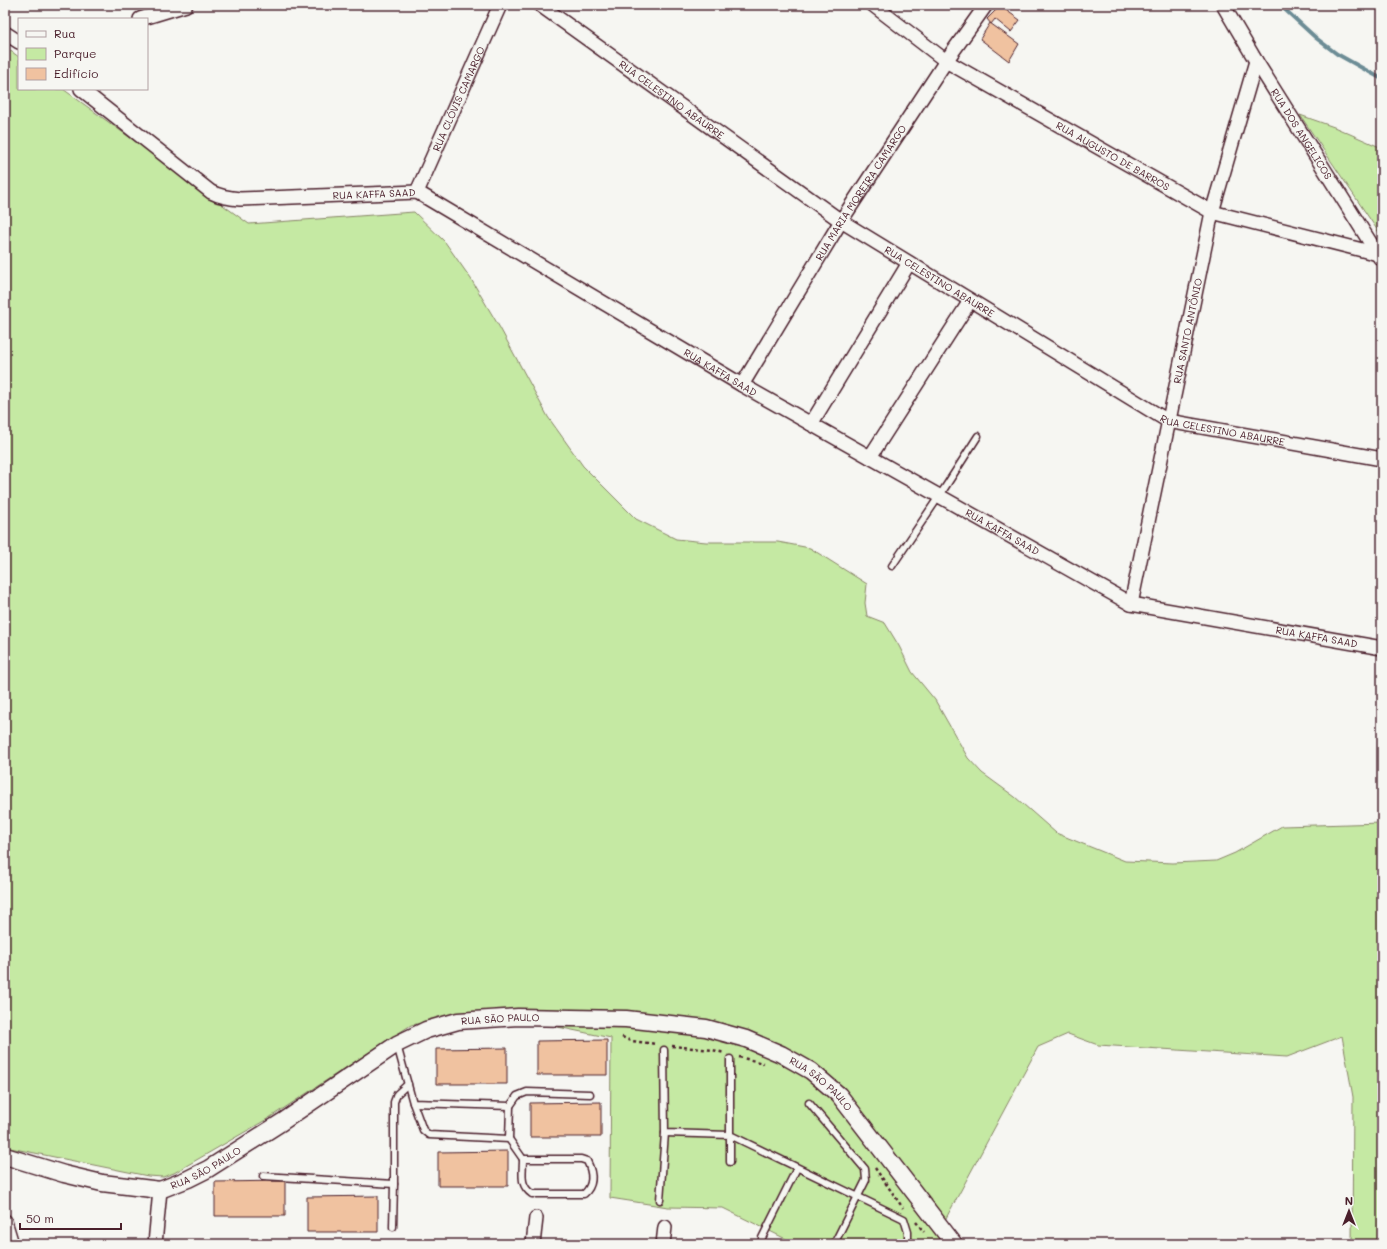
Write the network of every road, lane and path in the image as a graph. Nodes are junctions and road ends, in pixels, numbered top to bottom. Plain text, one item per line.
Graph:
1 (186, 5) edge
2 (500, 5) edge
3 (540, 5) edge
4 (872, 5) edge
5 (986, 5) edge
6 (1223, 5) edge
7 (143, 18) edge
8 (5, 33) edge
9 (18, 41) edge
10 (946, 61) junction
11 (1256, 61) junction
12 (81, 90) edge
13 (417, 192) junction
14 (1212, 212) junction
15 (841, 221) junction
16 (1380, 258) edge
17 (909, 263) junction
18 (970, 300) junction
19 (742, 385) junction
20 (1168, 421) junction
21 (811, 424) junction
22 (978, 436) dead end
23 (870, 457) junction
24 (1382, 459) edge
25 (939, 496) junction
26 (892, 566) dead end
27 (1131, 604) junction
28 (1382, 648) edge
29 (622, 1037) dead end
30 (397, 1044) junction
31 (665, 1047) junction
32 (732, 1056) junction
33 (769, 1065) dead end
34 (408, 1084) junction
35 (590, 1094) dead end
36 (413, 1103) junction
37 (809, 1103) dead end
38 (510, 1106) junction
39 (665, 1133) junction
40 (730, 1135) junction
41 (509, 1138) junction
42 (5, 1156) edge
43 (523, 1159) junction
44 (730, 1162) dead end
45 (873, 1166) dead end
46 (797, 1168) junction
47 (263, 1176) dead end
48 (394, 1184) junction
49 (160, 1190) junction
50 (858, 1197) junction
51 (660, 1200) dead end
52 (906, 1211) dead end
53 (536, 1218) dead end
54 (914, 1220) dead end
55 (5, 1221) edge
56 (393, 1227) dead end
57 (665, 1227) dead end
58 (927, 1235) dead end
59 (762, 1238) dead end
60 (12, 1244) edge
61 (155, 1244) edge
62 (532, 1244) edge
63 (663, 1244) edge
64 (834, 1244) edge
65 (908, 1244) edge
66 (954, 1244) edge

1 - 7 street
2 - 13 street, RUA CLÓVIS CAMARGO
3 - 15 street, RUA CELESTINO ABAURRE
4 - 10 street, RUA AUGUSTO DE BARROS
5 - 10 street, RUA MARIA MOREIRA CAMARGO
6 - 11 street, RUA DOS ANGELICOS
8 - 9 street
10 - 14 street, RUA AUGUSTO DE BARROS
10 - 15 street, RUA MARIA MOREIRA CAMARGO
11 - 14 street, RUA SANTO ANTÔNIO
11 - 16 street, RUA DOS ANGELICOS
12 - 13 street, RUA KAFFA SAAD
13 - 19 street, RUA KAFFA SAAD
14 - 16 street, RUA AUGUSTO DE BARROS
14 - 20 street, RUA SANTO ANTÔNIO
15 - 17 street, RUA CELESTINO ABAURRE
15 - 19 street, RUA MARIA MOREIRA CAMARGO
17 - 18 street, RUA CELESTINO ABAURRE
17 - 21 street
18 - 20 street, RUA CELESTINO ABAURRE
18 - 23 street
19 - 21 street, RUA KAFFA SAAD
20 - 24 street, RUA CELESTINO ABAURRE
20 - 27 street, RUA SANTO ANTÔNIO
21 - 23 street, RUA KAFFA SAAD
22 - 25 lane
23 - 25 street, RUA KAFFA SAAD
25 - 26 lane
25 - 27 street, RUA KAFFA SAAD
27 - 28 street, RUA KAFFA SAAD
29 - 31 path
30 - 34 lane
30 - 49 street, RUA SÃO PAULO
30 - 66 street, RUA SÃO PAULO
31 - 32 path
31 - 39 lane
32 - 33 path
32 - 40 lane
34 - 36 lane
34 - 48 lane
35 - 38 lane
36 - 38 lane
36 - 41 lane
37 - 50 lane
38 - 41 lane
39 - 40 lane
39 - 51 lane
40 - 44 lane
40 - 46 lane
41 - 43 lane
42 - 49 street, RUA SÃO PAULO
43 - 43 lane
45 - 52 path
46 - 50 lane
46 - 59 lane
47 - 48 lane
48 - 56 lane
49 - 61 street
50 - 64 lane
50 - 65 lane
53 - 62 street
54 - 58 path
55 - 60 street
57 - 63 street

